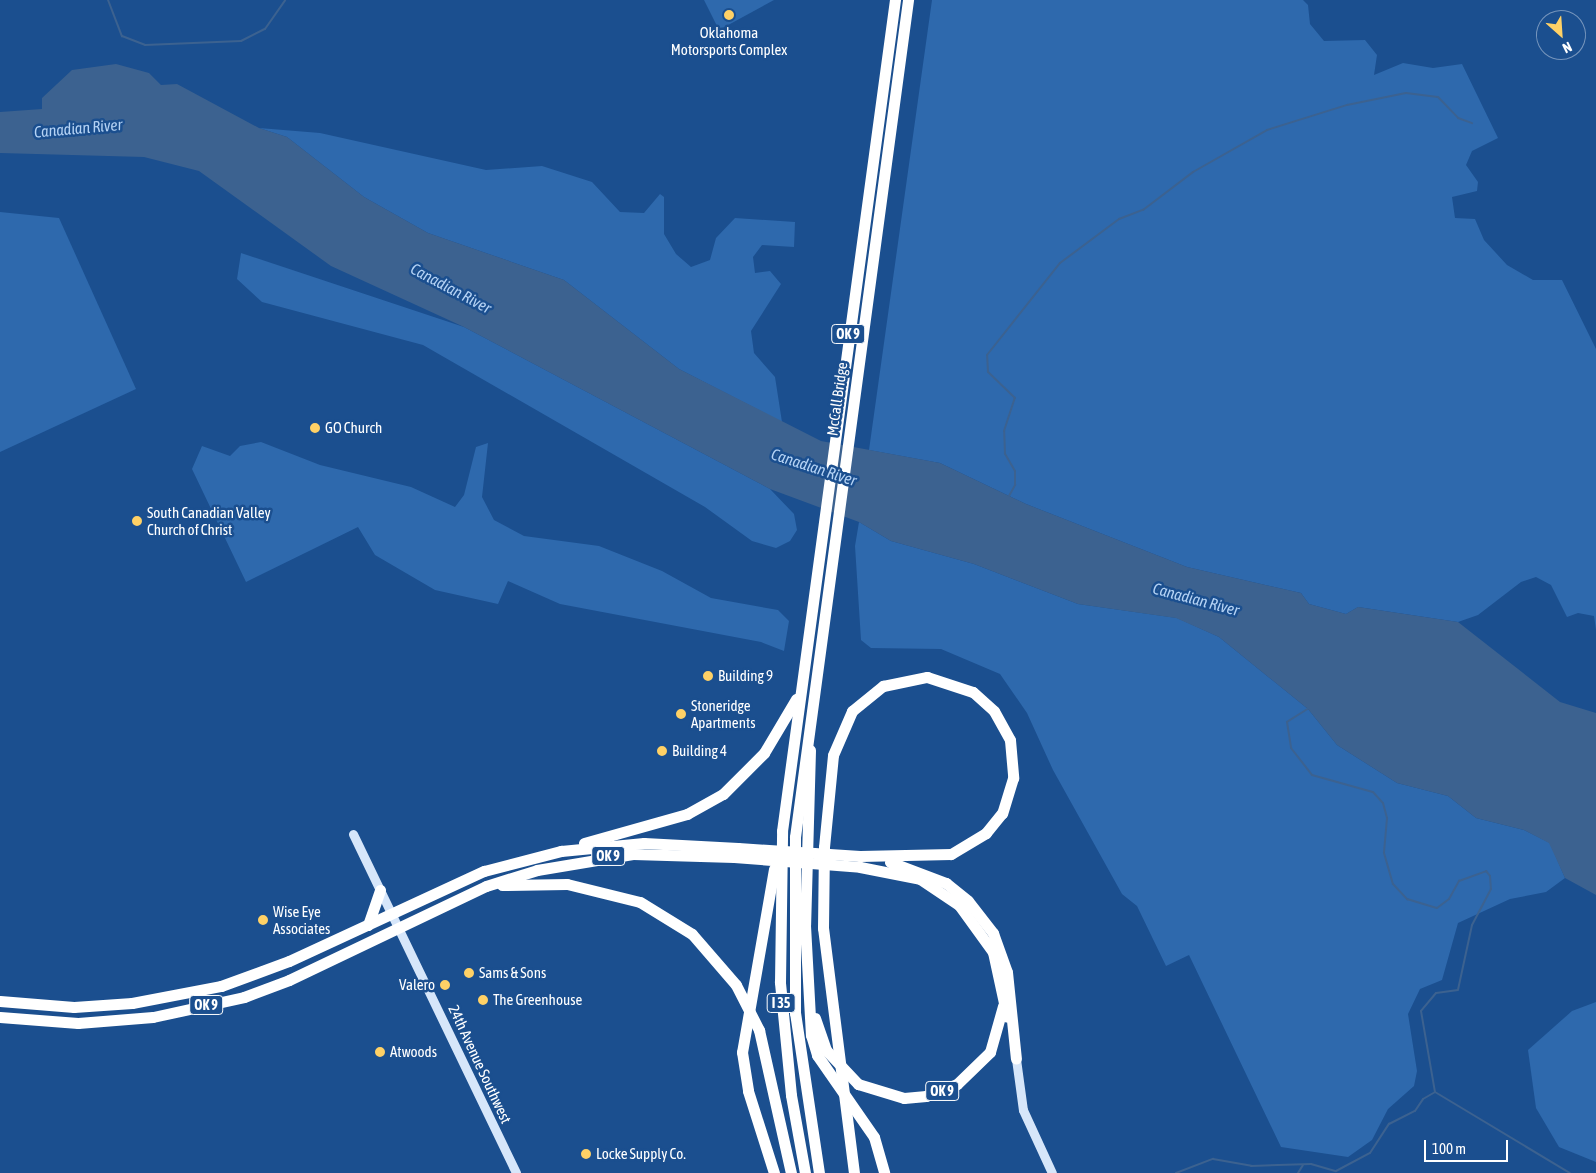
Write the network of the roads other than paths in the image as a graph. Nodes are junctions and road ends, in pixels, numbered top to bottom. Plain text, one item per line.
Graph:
1 (895, 0) edge
2 (908, 0) edge
3 (798, 696) junction
4 (809, 714) junction
5 (782, 831) junction
6 (353, 834) dead end
7 (561, 851) junction
8 (736, 852) junction
9 (860, 862) junction
10 (486, 886) junction
11 (380, 890) junction
12 (391, 914) junction
13 (368, 925) junction
14 (398, 929) junction
15 (1004, 999) junction
16 (0, 1002) edge
17 (0, 1017) edge
18 (821, 1052) junction
19 (1016, 1059) junction
20 (516, 1173) edge
21 (774, 1173) edge
22 (791, 1173) edge
23 (805, 1173) edge
24 (819, 1173) edge
25 (854, 1173) edge
26 (884, 1173) edge
27 (1052, 1173) edge

1 - 3 highway, McCall Bridge / OK 9
2 - 4 highway, McCall Bridge / OK 9
3 - 5 highway, I 35
3 - 7 highway, OK 9
4 - 18 highway, OK 9
4 - 24 highway, I 35
5 - 21 highway
5 - 23 highway, I 35
6 - 11 main road, 24th Avenue Southwest
7 - 8 highway
7 - 12 highway, OK 9
8 - 9 highway, OK 9, bridge
8 - 10 highway, OK 9
9 - 15 highway, OK 9
9 - 19 highway
9 - 25 highway
10 - 14 highway, OK 9
10 - 22 highway, bridge
11 - 12 main road, 24th Avenue Southwest
11 - 13 highway
12 - 13 highway, OK 9
12 - 14 main road, 24th Avenue Southwest
13 - 16 highway, OK 9
14 - 17 highway, OK 9
14 - 20 main road, 24th Avenue Southwest
15 - 18 highway, OK 9, bridge
15 - 19 highway
18 - 26 highway, bridge
19 - 27 main road

